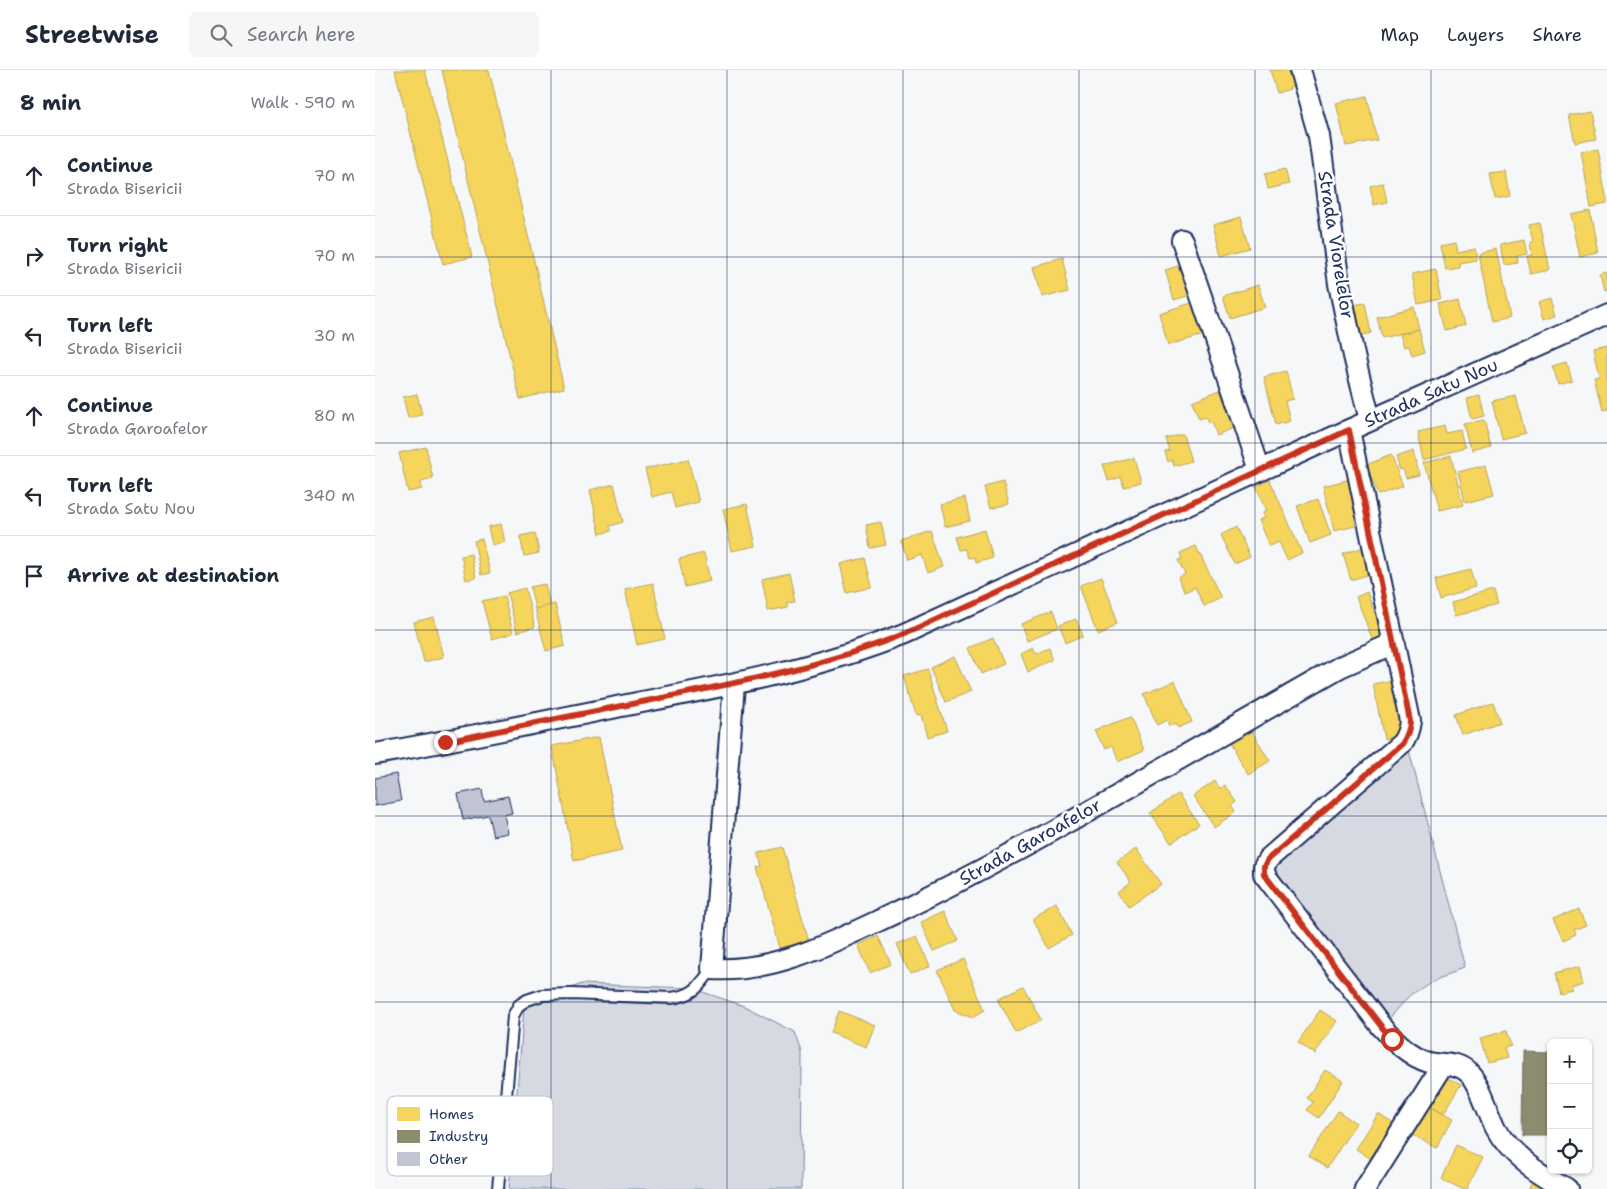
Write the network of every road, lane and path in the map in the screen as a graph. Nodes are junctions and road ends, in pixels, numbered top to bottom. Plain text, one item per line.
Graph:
1 (1300, 70) edge
2 (1182, 240) dead end
3 (1607, 315) edge
4 (1370, 420) junction
5 (1349, 430) junction
6 (1260, 470) junction
7 (1394, 643) junction
8 (734, 684) junction
9 (375, 753) edge
10 (711, 969) junction
11 (1444, 1064) junction
12 (506, 1096) edge
13 (499, 1176) edge
14 (498, 1189) edge
15 (1365, 1189) edge
16 (1567, 1189) edge

1 - 4 street, Strada Viorelelor
2 - 6 street
3 - 4 street, Strada Satu Nou
4 - 5 street, Strada Satu Nou
5 - 6 street, Strada Satu Nou
5 - 7 street
6 - 8 street, Strada Satu Nou
7 - 10 street, Strada Garoafelor
7 - 11 street
8 - 9 street, Strada Satu Nou
8 - 10 street
10 - 12 lane
11 - 15 street
11 - 16 street
13 - 14 lane

